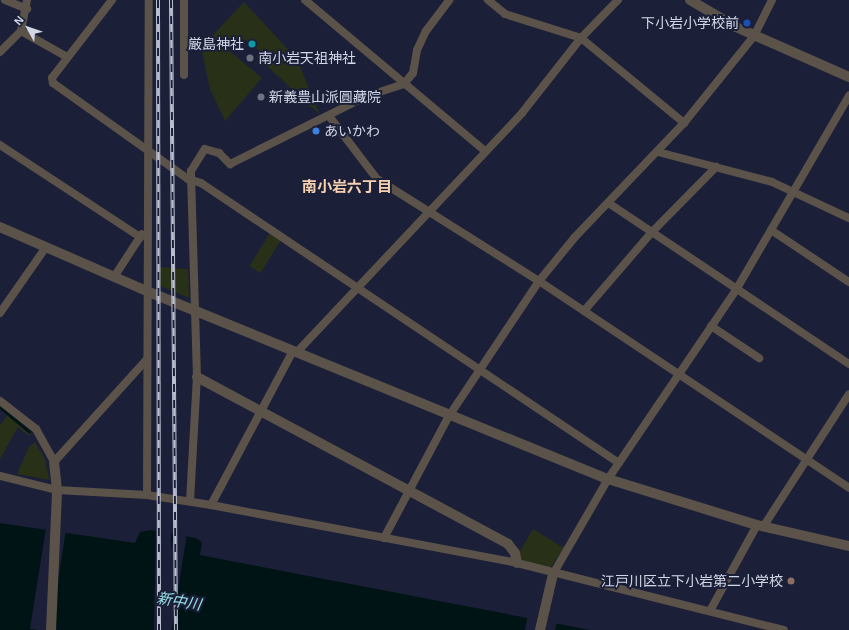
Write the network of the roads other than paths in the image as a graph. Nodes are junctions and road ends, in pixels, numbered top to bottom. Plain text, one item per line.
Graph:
1 (5, 0) edge
2 (26, 0) edge
3 (112, 0) edge
4 (149, 0) edge
5 (185, 0) edge
6 (305, 0) edge
7 (449, 0) edge
8 (488, 0) edge
9 (618, 0) edge
10 (690, 0) edge
11 (772, 0) edge
12 (27, 9) junction
13 (21, 31) junction
14 (754, 36) junction
15 (581, 38) junction
16 (0, 52) edge
17 (67, 57) junction
18 (184, 75) dead end
19 (849, 77) edge
20 (404, 84) junction
21 (849, 96) edge
22 (329, 116) junction
23 (684, 123) junction
24 (0, 144) edge
25 (151, 150) junction
26 (485, 151) junction
27 (658, 152) junction
28 (716, 167) junction
29 (188, 179) junction
30 (792, 192) junction
31 (610, 204) junction
32 (428, 212) junction
33 (849, 218) edge
34 (0, 227) edge
35 (150, 228) junction
36 (771, 230) junction
37 (651, 232) junction
38 (140, 237) junction
39 (46, 247) junction
40 (114, 277) junction
41 (539, 281) junction
42 (849, 282) edge
43 (356, 288) junction
44 (736, 290) junction
45 (149, 292) junction
46 (196, 311) junction
47 (584, 311) junction
48 (0, 313) edge
49 (711, 326) junction
50 (295, 352) junction
51 (759, 358) dead end
52 (147, 359) junction
53 (849, 364) edge
54 (481, 370) junction
55 (678, 374) junction
56 (197, 376) junction
57 (849, 394) edge
58 (0, 401) edge
59 (262, 411) junction
60 (449, 416) junction
61 (806, 459) junction
62 (54, 462) junction
63 (619, 463) junction
64 (0, 476) edge
65 (608, 479) junction
66 (849, 488) edge
67 (57, 490) junction
68 (409, 491) junction
69 (147, 495) junction
70 (190, 501) junction
71 (211, 505) junction
72 (760, 526) junction
73 (384, 538) junction
74 (849, 546) edge
75 (517, 563) junction
76 (553, 574) junction
77 (711, 609) junction
78 (51, 630) edge
79 (540, 630) edge
80 (784, 630) edge

1 - 12 street
2 - 12 street
3 - 17 street
4 - 25 street
5 - 18 street
6 - 20 street
7 - 20 street
8 - 15 street
9 - 15 street
10 - 14 street
11 - 14 street
12 - 13 street
13 - 16 street
13 - 17 street
14 - 19 street
14 - 23 street
15 - 23 street
15 - 26 street
17 - 25 street
20 - 22 street
20 - 26 street
21 - 30 street
22 - 29 street
22 - 32 street
23 - 27 street
24 - 38 street
25 - 29 street
25 - 35 street
26 - 32 street
27 - 28 street
27 - 31 street
28 - 30 street
28 - 37 street
29 - 43 street
29 - 46 street
30 - 33 street
30 - 36 street
31 - 37 street
31 - 41 street
32 - 41 street
32 - 43 street
34 - 39 street
35 - 38 street
35 - 45 street
36 - 42 street
36 - 44 street
37 - 44 street
37 - 47 street
38 - 40 street
39 - 40 street
39 - 48 street
40 - 45 street
41 - 47 street
41 - 54 street
43 - 50 street
43 - 54 street
44 - 49 street
44 - 53 street
45 - 46 street
45 - 52 street
46 - 50 street
46 - 56 street
47 - 55 street
49 - 51 street
49 - 55 street
50 - 59 street
50 - 60 street
52 - 62 street
52 - 69 street
54 - 60 street
54 - 63 street
55 - 61 street
55 - 63 street
56 - 59 street
56 - 70 street
57 - 61 street
58 - 62 street
59 - 68 street
59 - 71 street
60 - 65 street
60 - 68 street
61 - 66 street
61 - 72 street
62 - 67 street
63 - 65 street
64 - 67 street
65 - 72 street
65 - 76 street
67 - 69 street
67 - 78 street
68 - 73 street
68 - 75 street
69 - 70 street
70 - 71 street
71 - 73 street
72 - 74 street
72 - 77 street
73 - 75 street
75 - 76 street
76 - 77 street
76 - 79 street
77 - 80 street

